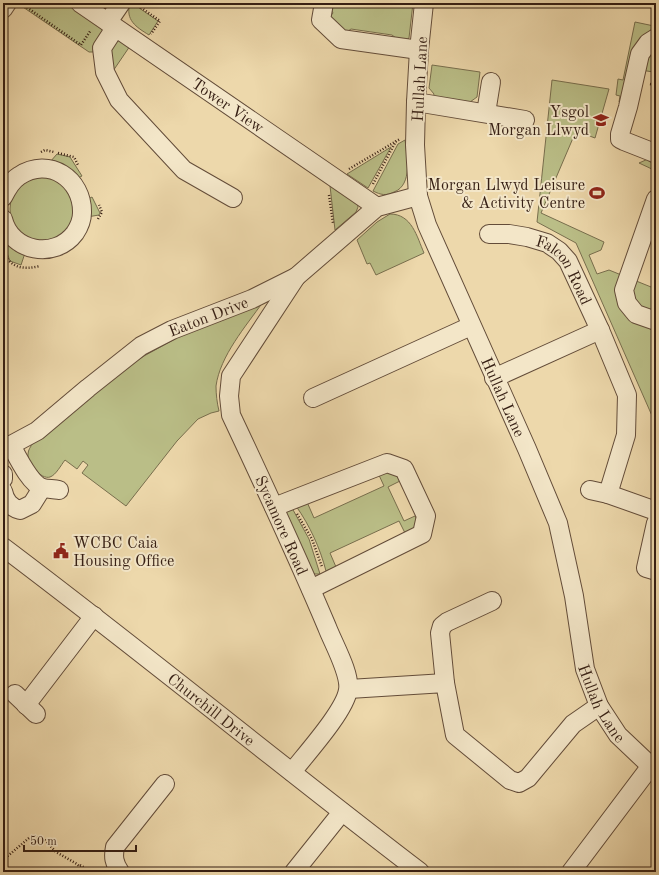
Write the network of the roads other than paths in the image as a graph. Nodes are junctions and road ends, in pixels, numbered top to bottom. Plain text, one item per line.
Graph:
1 (7, 3) edge
2 (80, 3) edge
3 (121, 3) edge
4 (324, 3) edge
5 (424, 3) edge
6 (3, 9) edge
7 (108, 22) junction
8 (656, 38) edge
9 (419, 50) junction
10 (491, 82) dead end
11 (416, 102) junction
12 (486, 113) junction
13 (525, 120) dead end
14 (656, 154) edge
15 (418, 196) junction
16 (3, 198) edge
17 (233, 198) dead end
18 (656, 199) edge
19 (371, 203) junction
20 (4, 224) edge
21 (489, 234) dead end
22 (296, 277) junction
23 (656, 321) edge
24 (471, 326) junction
25 (600, 330) junction
26 (494, 378) junction
27 (313, 398) dead end
28 (7, 447) edge
29 (3, 474) edge
30 (3, 479) edge
31 (590, 490) dead end
32 (3, 491) edge
33 (608, 494) junction
34 (282, 505) junction
35 (656, 511) edge
36 (656, 524) edge
37 (3, 547) edge
38 (656, 571) edge
39 (318, 585) junction
40 (492, 601) dead end
41 (94, 616) junction
42 (445, 683) junction
43 (349, 689) junction
44 (26, 704) dead end
45 (599, 706) junction
46 (653, 769) edge
47 (292, 772) junction
48 (165, 784) dead end
49 (342, 812) junction
50 (120, 872) edge
51 (294, 872) edge
52 (420, 872) edge
53 (571, 872) edge

1 - 6 street
2 - 7 street, Tower View
3 - 7 street
4 - 9 street
5 - 9 street, Hullah Lane
7 - 17 street
7 - 19 street, Tower View
8 - 14 street
9 - 11 street, Hullah Lane
10 - 12 street
11 - 12 street
11 - 15 street, Hullah Lane
12 - 13 street
15 - 19 street, Eaton Drive
15 - 24 street, Hullah Lane
16 - 20 street
18 - 23 street
19 - 22 street, Eaton Drive
21 - 25 street, Falcon Road
22 - 28 street, Eaton Drive
22 - 34 street, Sycamore Road
24 - 26 street, Hullah Lane
24 - 27 street
25 - 26 street, Falcon Road
25 - 33 street, Falcon Road
26 - 45 street, Hullah Lane
28 - 32 street
29 - 30 street
31 - 33 street
33 - 35 street
34 - 39 street, Sycamore Road
34 - 39 street
36 - 38 street
37 - 41 street, Churchill Drive
39 - 43 street, Sycamore Road
40 - 42 street
41 - 44 street
41 - 47 street, Churchill Drive
42 - 43 street
42 - 45 street
43 - 47 street
45 - 46 street, Hullah Lane
46 - 53 street
47 - 49 street, Churchill Drive
48 - 50 street
49 - 51 street
49 - 52 street, Churchill Drive

